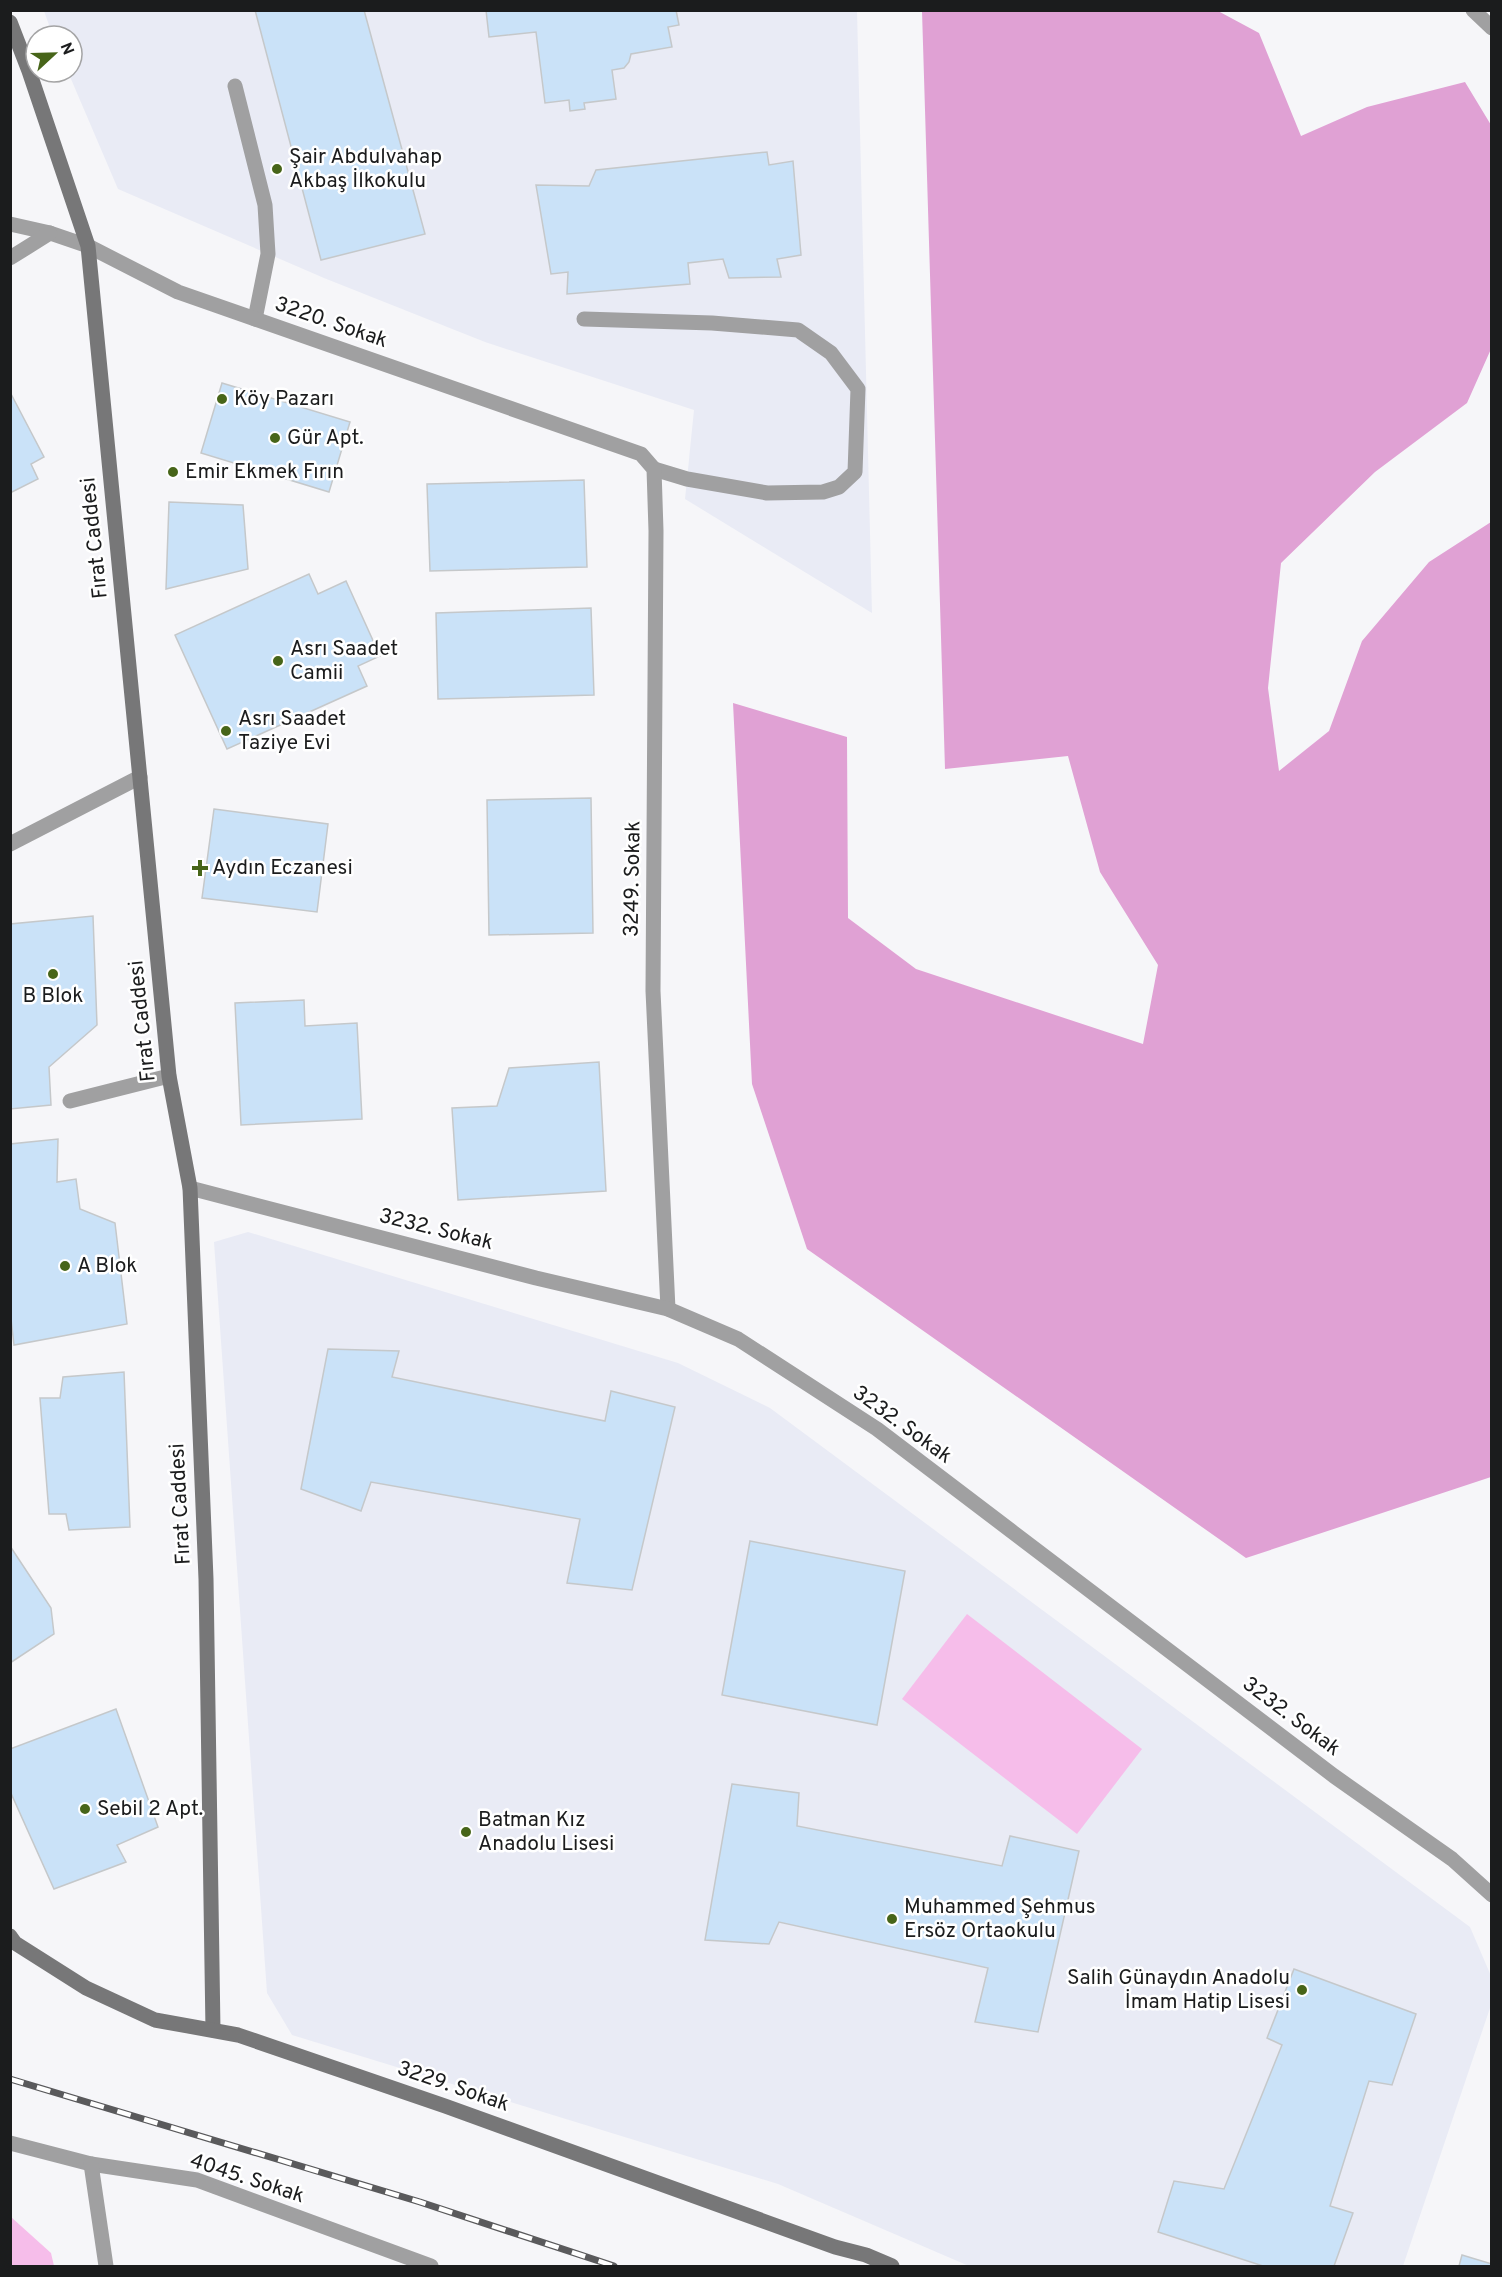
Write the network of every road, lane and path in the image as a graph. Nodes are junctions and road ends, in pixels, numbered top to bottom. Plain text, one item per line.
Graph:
1 (1473, 10) edge
2 (10, 22) edge
3 (1491, 28) edge
4 (236, 86) dead end
5 (10, 224) edge
6 (50, 233) junction
7 (88, 246) junction
8 (10, 258) edge
9 (255, 319) junction
10 (584, 319) dead end
11 (654, 469) junction
12 (140, 777) junction
13 (10, 844) edge
14 (169, 1076) junction
15 (70, 1101) dead end
16 (190, 1188) junction
17 (668, 1309) junction
18 (1491, 1895) edge
19 (12, 1941) edge
20 (213, 2030) junction
21 (10, 2143) edge
22 (91, 2164) junction
23 (106, 2266) edge
24 (430, 2266) edge
25 (892, 2266) edge

1 - 3 street
2 - 7 street, Fırat Caddesi
4 - 9 street
5 - 6 street, 3220. Sokak
6 - 7 street, 3220. Sokak
6 - 8 street
7 - 9 street, 3220. Sokak
7 - 12 street, Fırat Caddesi
9 - 11 street, 3220. Sokak
10 - 11 street
11 - 17 street, 3249. Sokak
12 - 13 street
12 - 14 street, Fırat Caddesi
14 - 15 street
14 - 16 street, Fırat Caddesi
16 - 17 street, 3232. Sokak
16 - 20 street, Fırat Caddesi
17 - 18 street, 3232. Sokak
19 - 20 street, 3229. Sokak
20 - 25 street, 3229. Sokak
21 - 22 street, 4045. Sokak
22 - 23 street
22 - 24 street, 4045. Sokak

